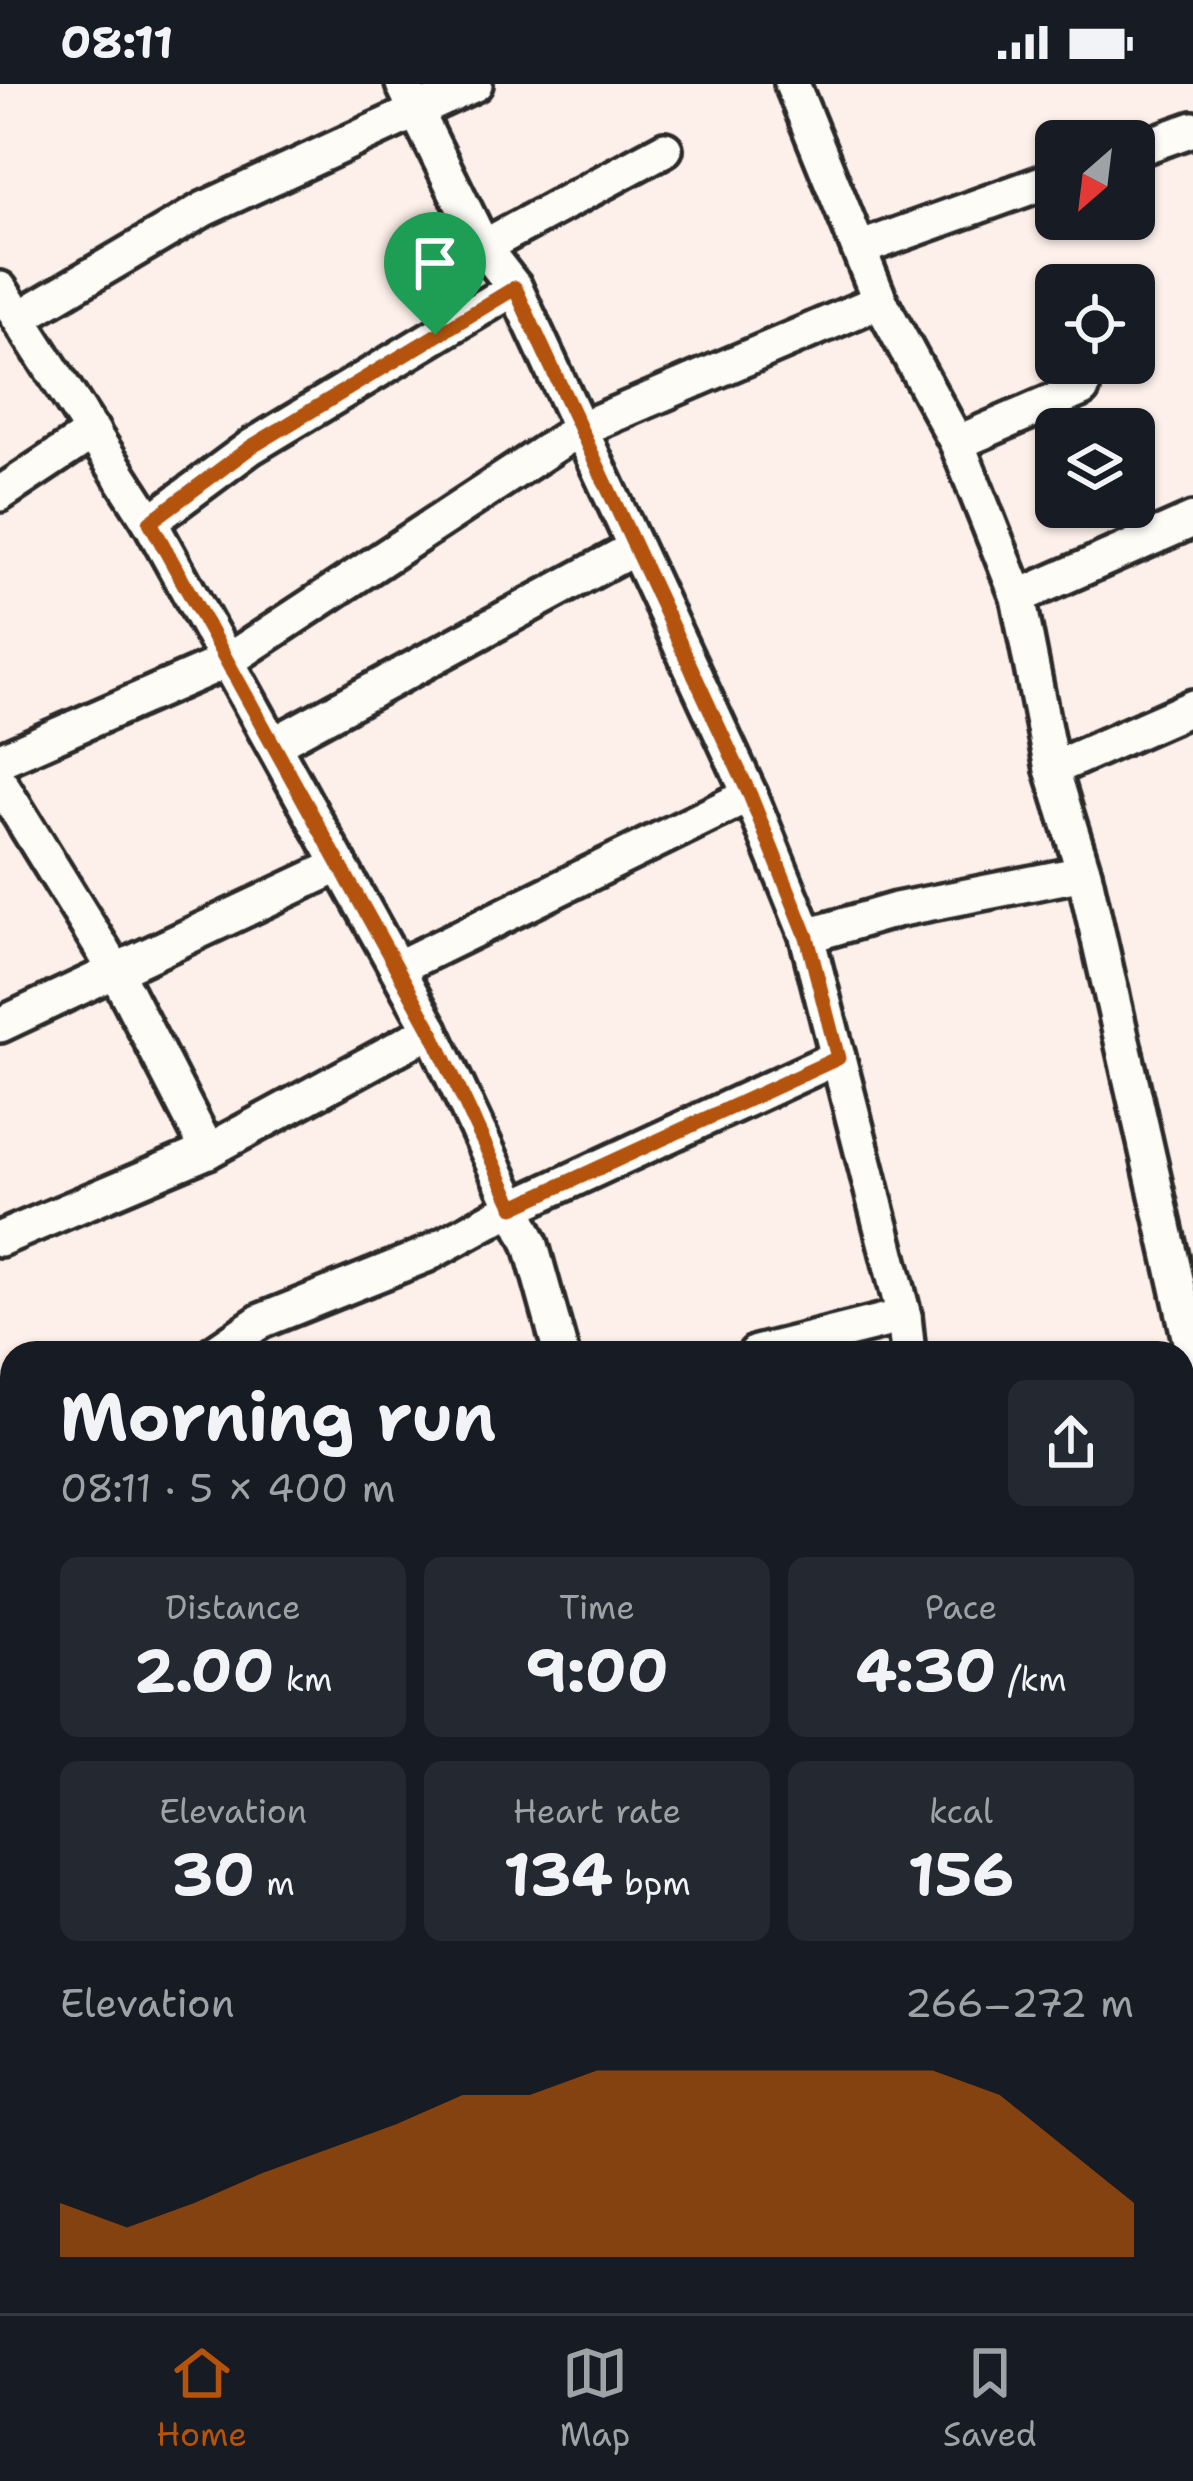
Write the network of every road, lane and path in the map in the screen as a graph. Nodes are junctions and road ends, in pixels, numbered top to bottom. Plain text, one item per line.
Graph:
1 (475, 84) edge
2 (792, 84) edge
3 (409, 98) edge
4 (1193, 129) edge
5 (1155, 143) edge
6 (665, 149) dead end
7 (1035, 186) edge
8 (482, 247) junction
9 (859, 249) junction
10 (515, 288) junction
11 (880, 301) junction
12 (9, 303) edge
13 (1082, 388) dead end
14 (578, 430) junction
15 (93, 432) junction
16 (957, 442) junction
17 (0, 494) edge
18 (1193, 520) edge
19 (150, 522) junction
20 (633, 549) junction
21 (1018, 597) junction
22 (229, 660) junction
23 (1193, 707) edge
24 (274, 744) junction
25 (0, 760) edge
26 (1052, 769) junction
27 (0, 783) edge
28 (750, 795) junction
29 (340, 866) junction
30 (1084, 873) junction
31 (807, 937) junction
32 (114, 968) junction
33 (397, 968) junction
34 (0, 1025) edge
35 (431, 1030) junction
36 (838, 1058) junction
37 (208, 1151) junction
38 (514, 1207) junction
39 (0, 1239) edge
40 (904, 1316) junction
41 (232, 1341) edge
42 (558, 1341) edge
43 (804, 1341) edge
44 (907, 1341) edge
45 (1190, 1341) edge

1 - 3 street
2 - 9 street
3 - 8 street
3 - 12 street
4 - 5 street
6 - 8 street
7 - 9 street
8 - 10 street
9 - 11 street
10 - 14 street
10 - 19 street
11 - 14 street
11 - 16 street
12 - 15 street
13 - 16 street
14 - 20 street
14 - 22 street
15 - 17 street
15 - 19 street
16 - 21 street
18 - 21 street
19 - 22 street
20 - 24 street
20 - 28 street
21 - 26 street
22 - 24 street
22 - 25 street
23 - 26 street
24 - 29 street
26 - 30 street
27 - 32 street
28 - 31 street
28 - 33 street
29 - 32 street
29 - 33 street
30 - 31 street
30 - 45 street
31 - 36 street
32 - 34 street
32 - 37 street
33 - 35 street
35 - 37 street
35 - 38 street
36 - 38 street
36 - 40 street
37 - 39 street
38 - 41 street
38 - 42 street
40 - 43 street
40 - 44 street

